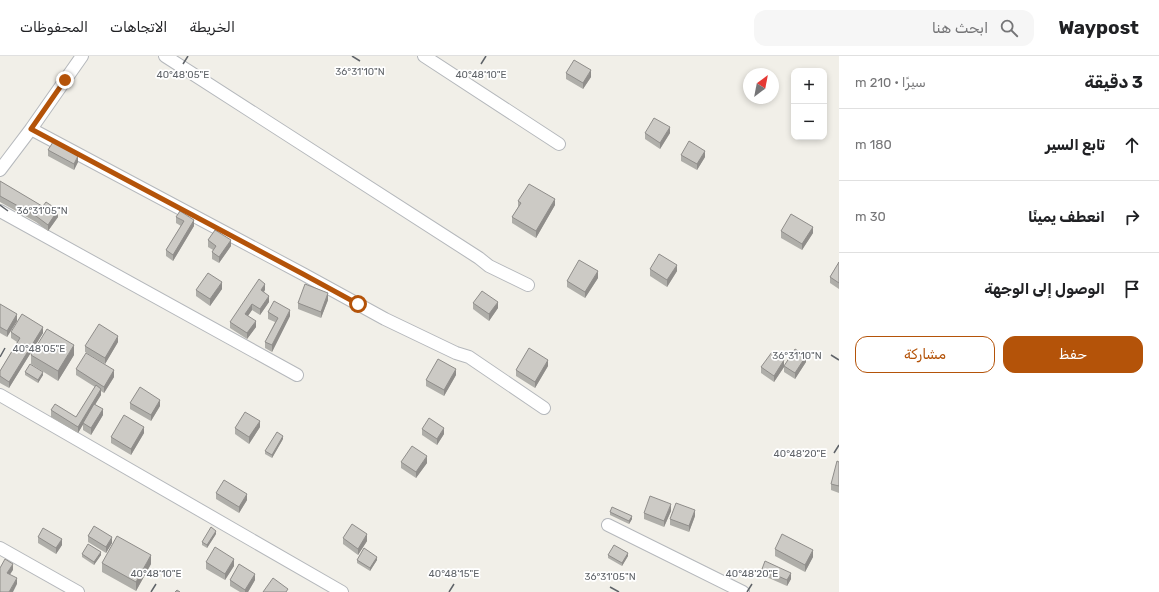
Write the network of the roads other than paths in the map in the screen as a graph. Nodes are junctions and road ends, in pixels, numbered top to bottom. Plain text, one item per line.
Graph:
1 (82, 56) edge
2 (165, 56) edge
3 (424, 56) edge
4 (31, 129) junction
5 (559, 144) dead end
6 (0, 170) edge
7 (0, 211) edge
8 (528, 285) dead end
9 (297, 375) dead end
10 (0, 395) edge
11 (544, 408) dead end
12 (608, 525) dead end
13 (0, 548) edge
14 (78, 592) edge
15 (342, 592) edge
16 (743, 592) edge

1 - 4 street
2 - 8 street
3 - 5 street
4 - 6 street
4 - 11 street
7 - 9 street
10 - 15 street
12 - 16 street
13 - 14 street

